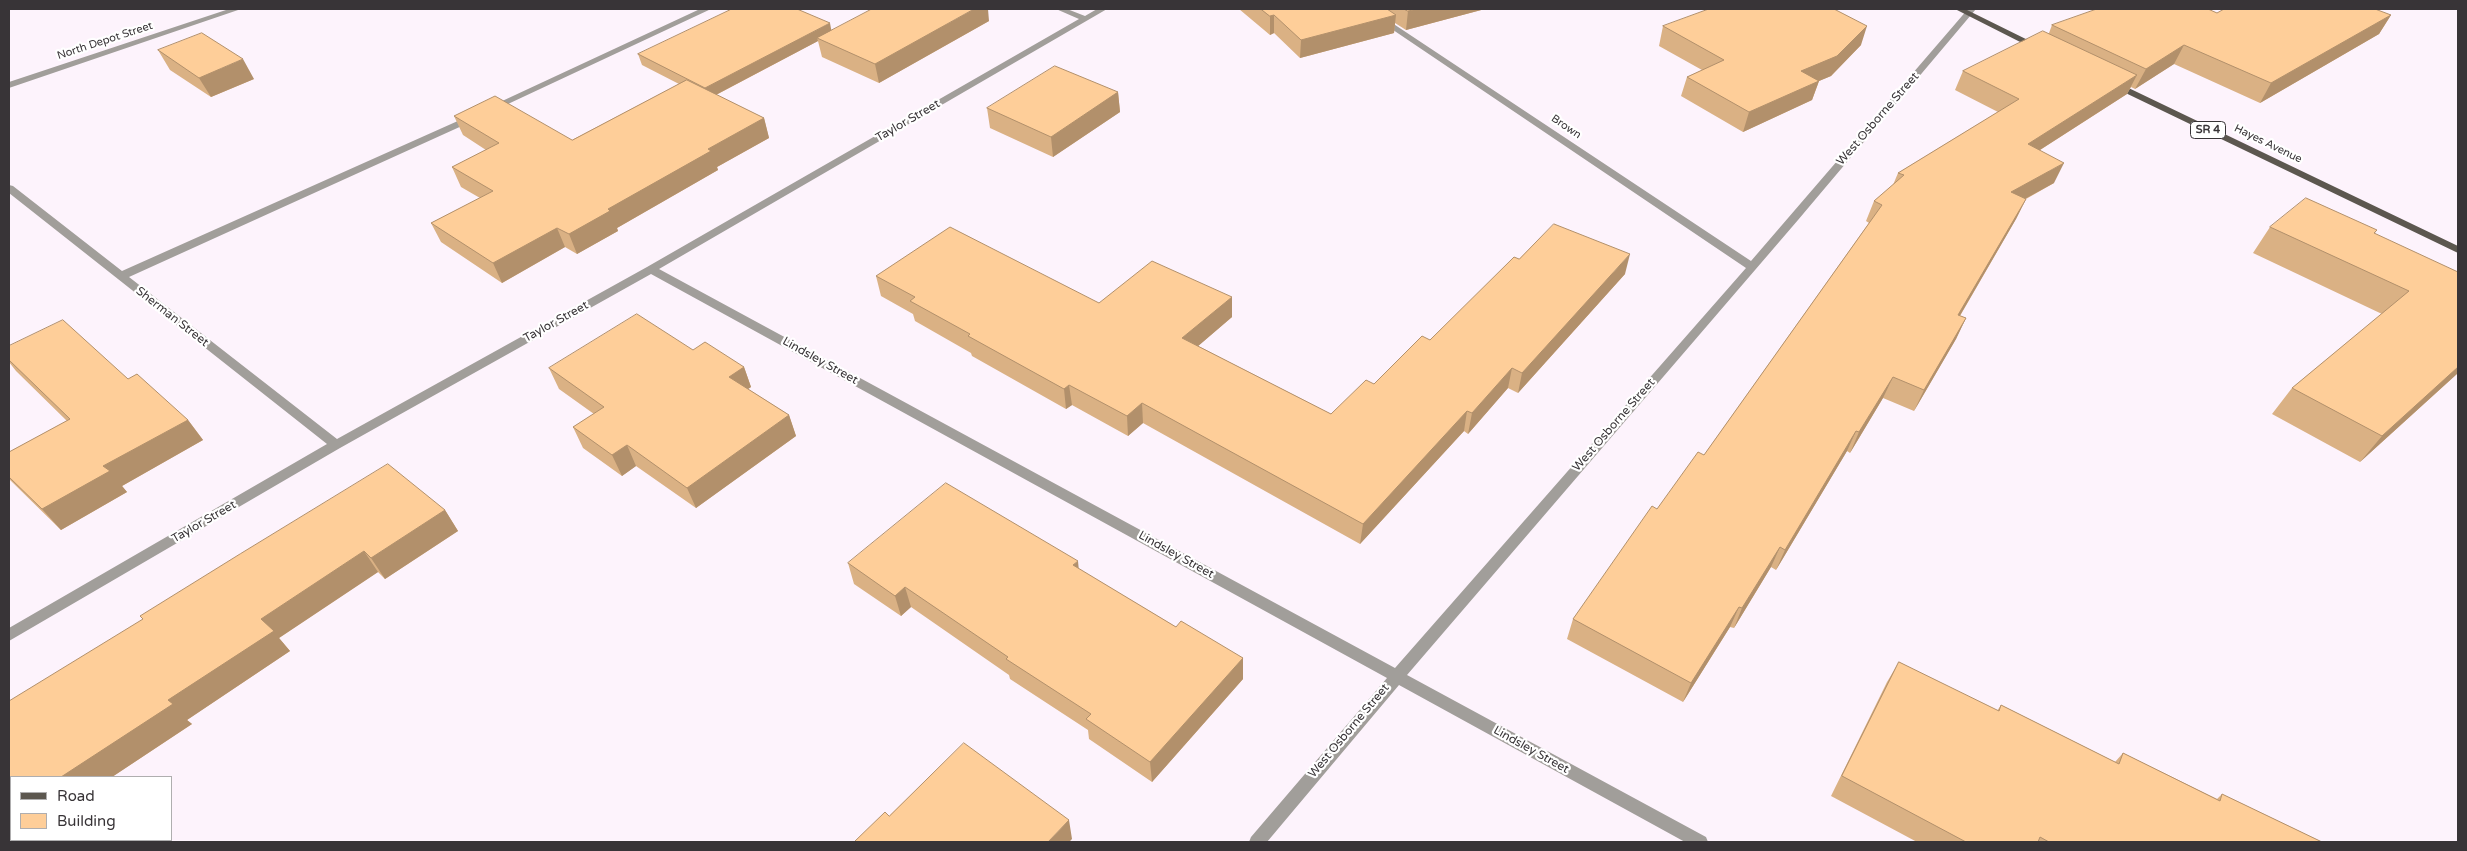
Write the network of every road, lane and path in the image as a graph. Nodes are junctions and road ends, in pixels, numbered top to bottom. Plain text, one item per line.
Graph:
1 (237, 9) edge
2 (707, 9) edge
3 (1060, 9) edge
4 (1104, 9) edge
5 (1366, 9) edge
6 (1966, 10) edge
7 (1086, 19) junction
8 (2048, 52) edge
9 (2102, 78) edge
10 (9, 85) edge
11 (9, 188) edge
12 (2458, 250) edge
13 (1752, 266) junction
14 (651, 269) junction
15 (121, 276) junction
16 (336, 445) junction
17 (9, 635) edge
18 (1396, 675) junction
19 (1256, 842) edge
20 (1700, 842) edge

1 - 10 street, North Depot Street
2 - 15 street
3 - 7 street
4 - 7 street, Taylor Street
5 - 13 street, Brown
6 - 8 main road
6 - 13 street, West Osborne Street
7 - 14 street, Taylor Street
9 - 12 main road, Hayes Avenue / SR 4
11 - 15 street, Sherman Street
13 - 18 street, West Osborne Street
14 - 16 street, Taylor Street
14 - 18 street, Lindsley Street
15 - 16 street, Sherman Street
16 - 17 street, Taylor Street
18 - 19 street, West Osborne Street
18 - 20 street, Lindsley Street

